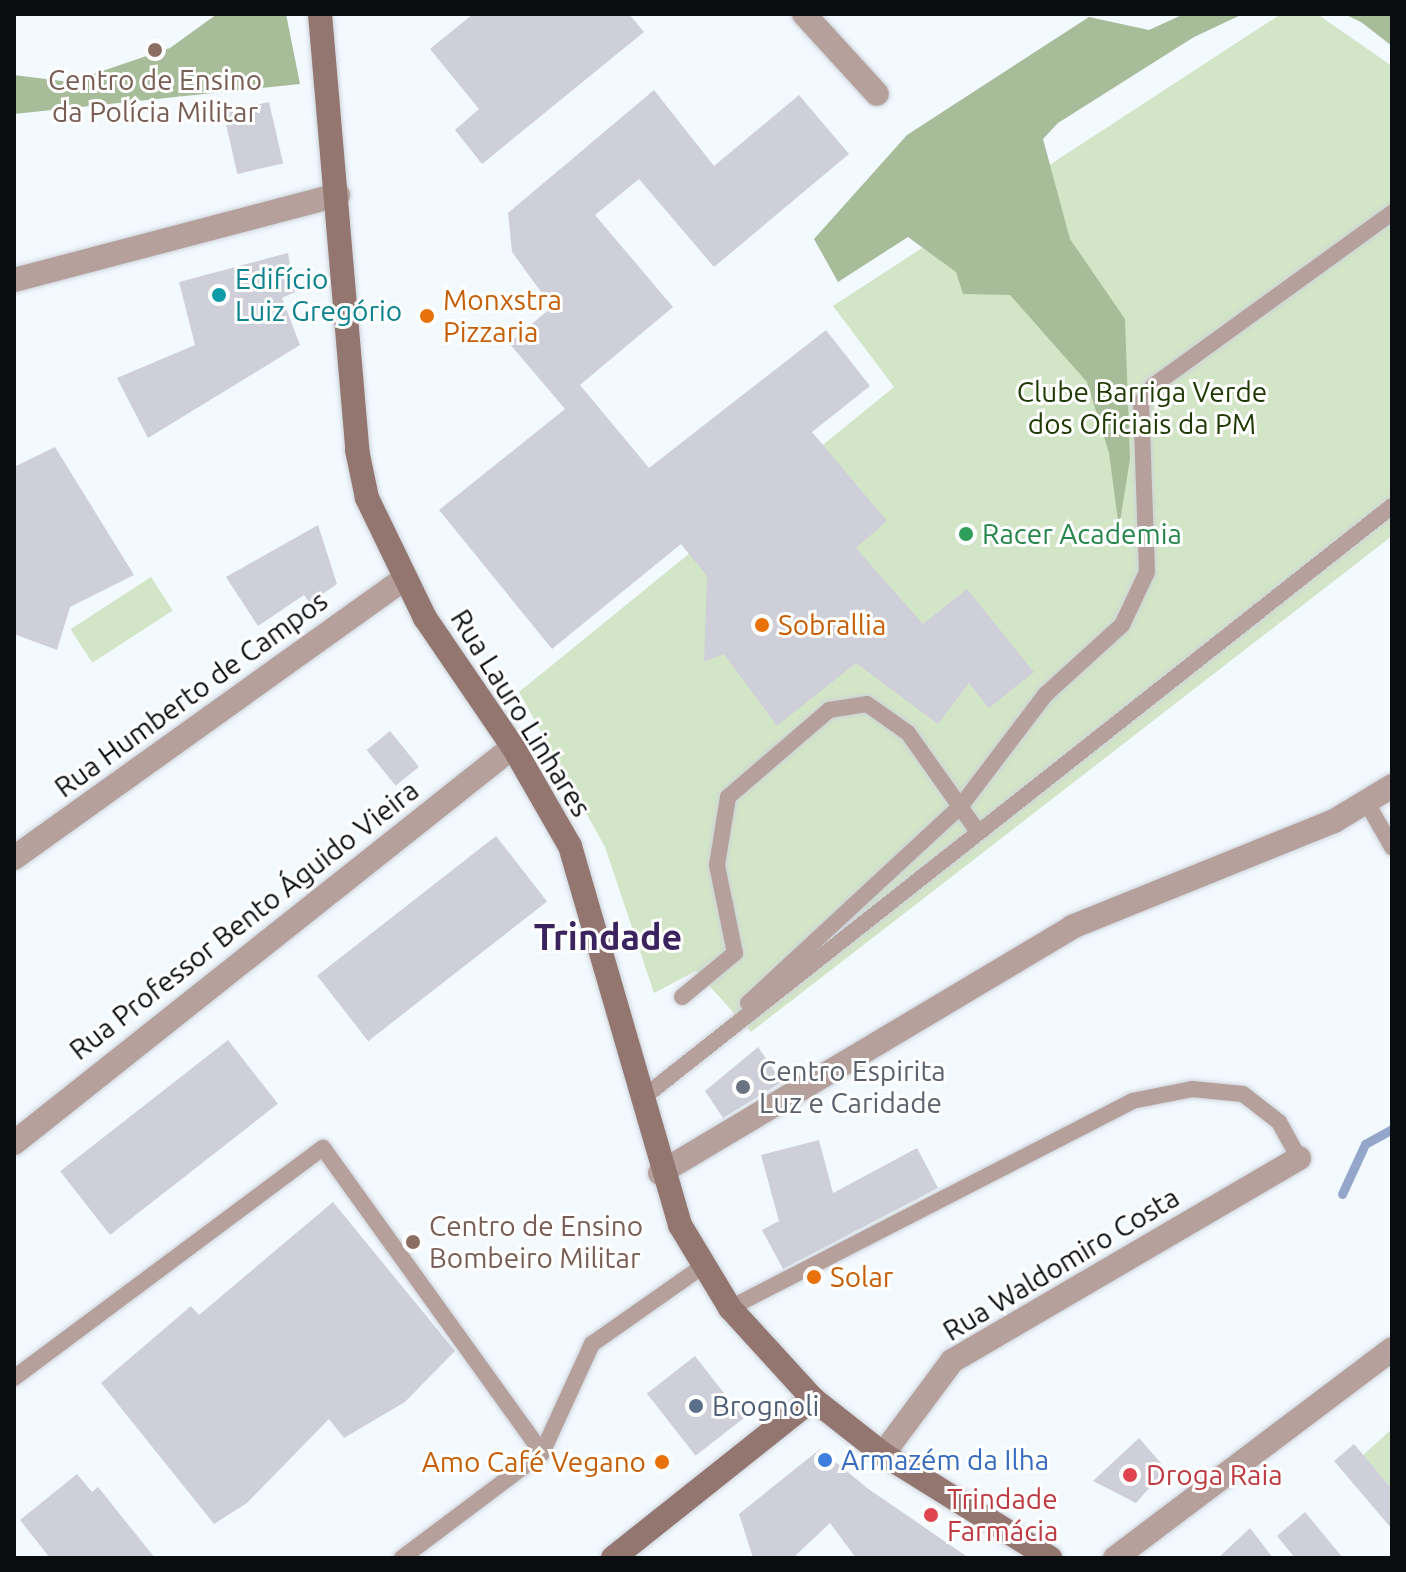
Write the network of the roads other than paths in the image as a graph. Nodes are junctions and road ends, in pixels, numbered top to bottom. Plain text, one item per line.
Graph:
1 (320, 14) edge
2 (804, 14) edge
3 (877, 94) dead end
4 (338, 195) junction
5 (1392, 213) edge
6 (14, 280) edge
7 (1392, 506) edge
8 (403, 579) junction
9 (513, 747) junction
10 (1392, 786) edge
11 (1367, 803) junction
12 (960, 807) junction
13 (976, 829) junction
14 (1392, 847) edge
15 (14, 858) edge
16 (682, 997) dead end
17 (748, 1003) dead end
18 (640, 1100) junction
19 (14, 1143) edge
20 (1299, 1158) joint
21 (660, 1173) junction
22 (703, 1266) junction
23 (730, 1308) junction
24 (1392, 1349) edge
25 (14, 1378) edge
26 (813, 1399) junction
27 (542, 1453) junction
28 (883, 1454) junction
29 (1043, 1556) edge
30 (402, 1558) edge
31 (613, 1558) edge
32 (1115, 1558) edge

1 - 4 main road, Rua Lauro Linhares
2 - 3 street
4 - 6 street
4 - 8 main road, Rua Lauro Linhares
5 - 12 lane
7 - 13 lane
8 - 9 main road, Rua Lauro Linhares
8 - 15 street, Rua Humberto de Campos
9 - 18 main road, Rua Lauro Linhares
9 - 19 street, Rua Professor Bento Águido Vieira
10 - 11 street
11 - 14 lane
11 - 21 street
12 - 13 lane
12 - 16 lane
12 - 17 lane
13 - 18 lane
18 - 21 main road, Rua Lauro Linhares
20 - 23 lane
20 - 28 street, Rua Waldomiro Costa
21 - 22 main road, Rua Lauro Linhares
22 - 23 main road, Rua Lauro Linhares
22 - 27 lane
23 - 26 main road, Rua Lauro Linhares
24 - 32 street
25 - 27 lane
26 - 28 main road, Rua Lauro Linhares
26 - 31 main road
27 - 30 lane
28 - 29 main road, Rua Lauro Linhares

